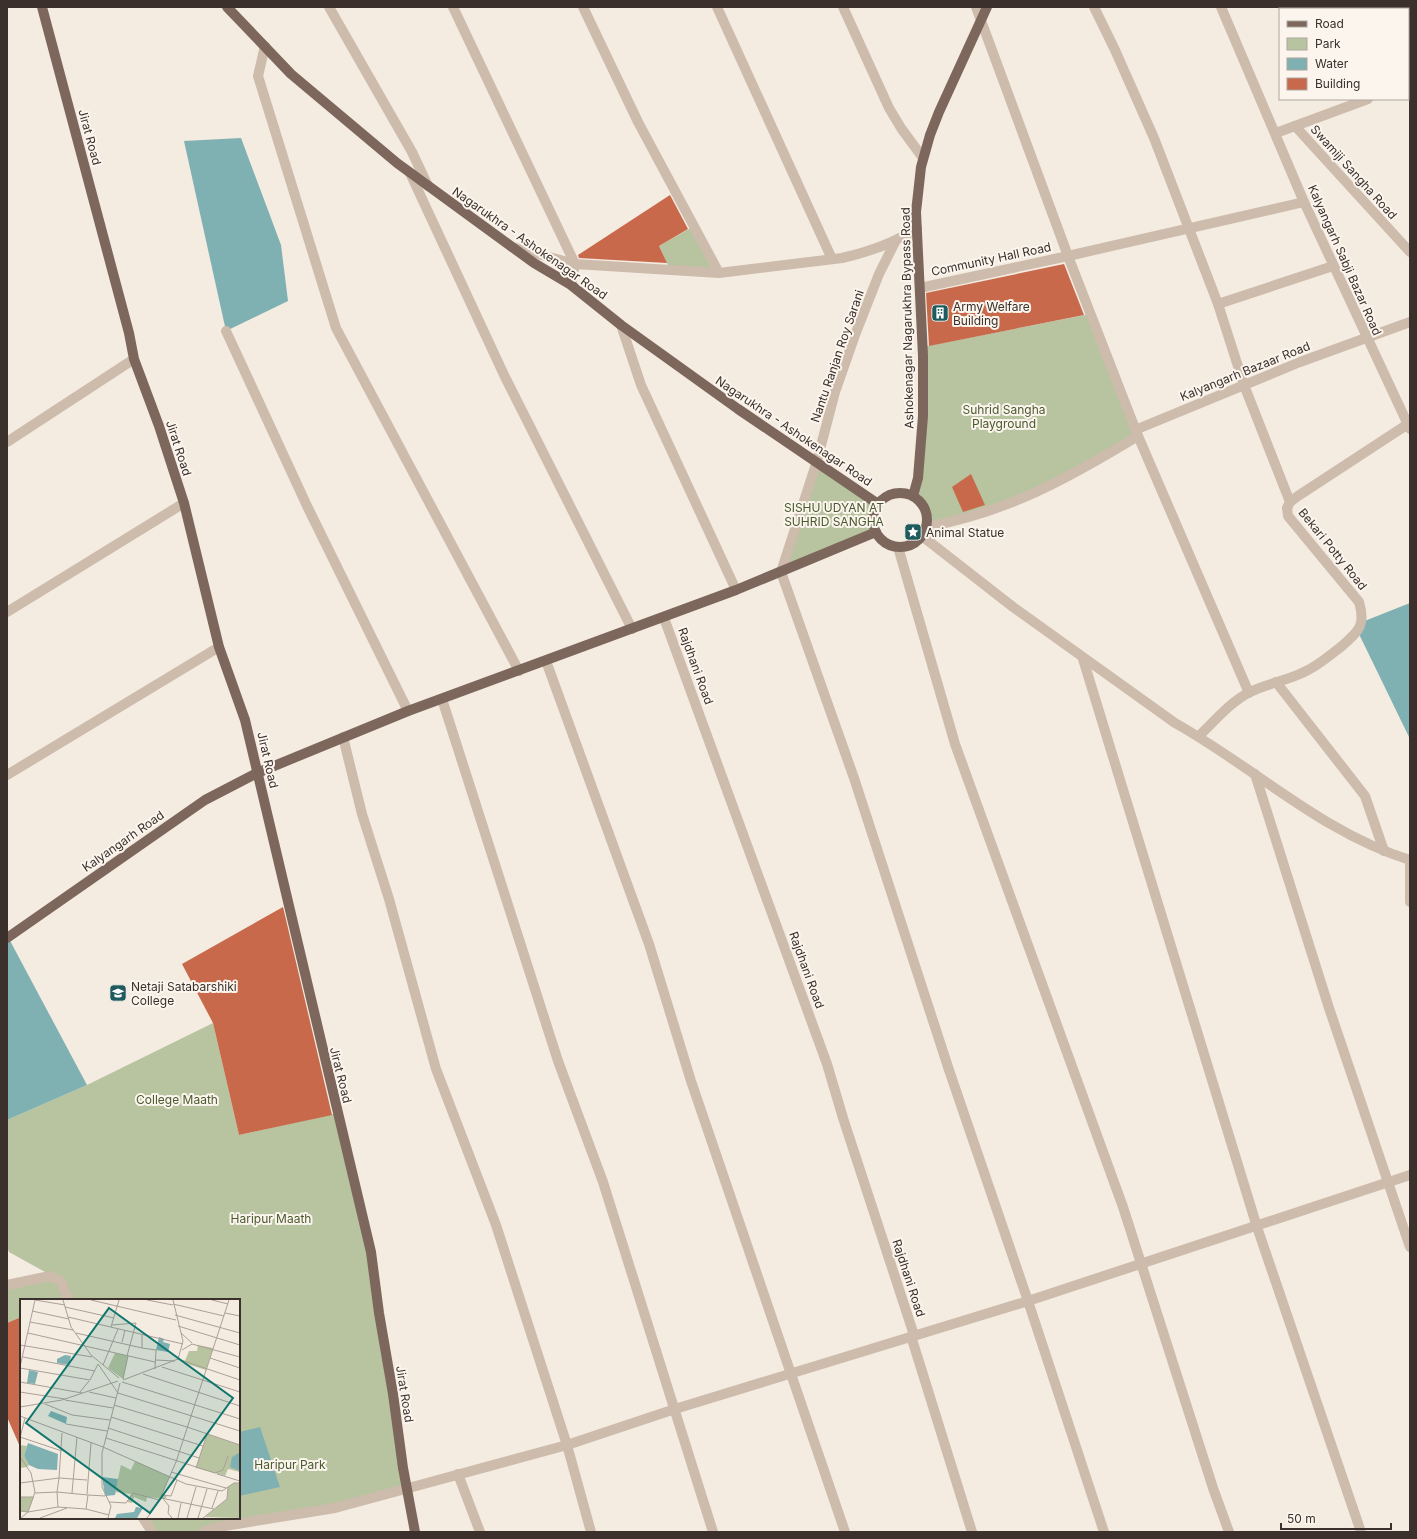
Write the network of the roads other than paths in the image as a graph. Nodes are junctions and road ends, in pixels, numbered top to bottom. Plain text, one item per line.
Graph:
1 (42, 7) edge
2 (227, 7) edge
3 (329, 7) edge
4 (453, 7) edge
5 (583, 7) edge
6 (717, 7) edge
7 (843, 7) edge
8 (976, 7) edge
9 (987, 7) edge
10 (1094, 7) edge
11 (1222, 7) edge
12 (981, 18) junction
13 (265, 46) junction
14 (1365, 100) edge
15 (1295, 126) junction
16 (1276, 133) junction
17 (923, 158) junction
18 (410, 173) junction
19 (428, 186) junction
20 (1304, 202) junction
21 (917, 228) junction
22 (1188, 229) junction
23 (895, 242) junction
24 (510, 246) junction
25 (1410, 252) edge
26 (1068, 256) junction
27 (832, 259) junction
28 (575, 264) junction
29 (1333, 266) junction
30 (719, 273) junction
31 (571, 285) junction
32 (920, 288) junction
33 (1218, 304) junction
34 (1410, 322) edge
35 (621, 325) junction
36 (226, 331) dead end
37 (1366, 337) junction
38 (134, 359) junction
39 (1244, 385) junction
40 (1409, 427) edge
41 (1136, 433) junction
42 (7, 442) edge
43 (817, 461) junction
44 (913, 496) junction
45 (1290, 502) junction
46 (184, 503) junction
47 (878, 504) junction
48 (876, 532) junction
49 (924, 532) junction
50 (898, 547) junction
51 (780, 572) junction
52 (736, 590) junction
53 (7, 612) edge
54 (664, 618) junction
55 (632, 629) junction
56 (219, 648) junction
57 (1083, 658) junction
58 (546, 661) junction
59 (519, 671) junction
60 (1276, 682) junction
61 (1249, 693) junction
62 (442, 699) junction
63 (408, 711) junction
64 (1198, 736) junction
65 (343, 737) junction
66 (258, 773) junction
67 (1255, 774) junction
68 (7, 775) edge
69 (1384, 852) junction
70 (1410, 860) edge
71 (1410, 902) edge
72 (7, 938) edge
73 (1410, 1175) edge
74 (1389, 1182) junction
75 (1257, 1227) junction
76 (1410, 1247) edge
77 (1142, 1264) junction
78 (7, 1285) edge
79 (68, 1299) edge
80 (1028, 1301) junction
81 (913, 1336) junction
82 (790, 1374) junction
83 (675, 1409) junction
84 (567, 1445) junction
85 (458, 1474) junction
86 (406, 1487) junction
87 (144, 1519) edge
88 (219, 1530) edge
89 (152, 1532) edge
90 (203, 1532) edge
91 (415, 1532) edge
92 (480, 1532) edge
93 (591, 1532) edge
94 (713, 1532) edge
95 (845, 1532) edge
96 (972, 1532) edge
97 (1104, 1532) edge
98 (1229, 1532) edge
99 (1361, 1532) edge

1 - 38 main road, Jirat Road
2 - 13 main road, Nagarukhra - Ashokenagar Road
3 - 19 street
4 - 28 street
5 - 30 street
6 - 27 street
7 - 17 street
8 - 12 street
9 - 12 main road, Ashokenagar Nagarukhra Bypass Road
10 - 22 street
11 - 16 street, Kalyangarh Sabji Bazar Road
12 - 17 main road, Ashokenagar Nagarukhra Bypass Road
12 - 26 street
13 - 18 main road, Nagarukhra - Ashokenagar Road
13 - 59 street
14 - 15 street
15 - 16 street
15 - 25 street, Swamiji Sangha Road
16 - 20 street, Kalyangarh Sabji Bazar Road
17 - 21 main road, Ashokenagar Nagarukhra Bypass Road
18 - 19 main road, Nagarukhra - Ashokenagar Road
18 - 55 street
19 - 24 main road, Nagarukhra - Ashokenagar Road
20 - 22 street, Community Hall Road
20 - 29 street, Kalyangarh Sabji Bazar Road
21 - 23 street
21 - 32 main road, Ashokenagar Nagarukhra Bypass Road
22 - 26 street, Community Hall Road
22 - 33 street
23 - 27 street
23 - 43 street, Nantu Ranjan Roy Sarani
24 - 28 street
24 - 31 main road, Nagarukhra - Ashokenagar Road
26 - 32 street, Community Hall Road
26 - 41 street
27 - 30 street
28 - 30 street
28 - 31 street
29 - 33 street
29 - 37 street, Kalyangarh Sabji Bazar Road
31 - 35 main road, Nagarukhra - Ashokenagar Road
32 - 44 main road, Ashokenagar Nagarukhra Bypass Road
33 - 39 street
34 - 37 street, Kalyangarh Bazaar Road
35 - 43 main road, Nagarukhra - Ashokenagar Road
35 - 52 street
36 - 63 street
37 - 39 street, Kalyangarh Bazaar Road
37 - 40 street, Kalyangarh Sabji Bazar Road
38 - 42 street
38 - 46 main road, Jirat Road
39 - 41 street, Kalyangarh Bazaar Road
39 - 45 street
40 - 45 street, Bekari Potty Road
41 - 49 street, Kalyangarh Bazaar Road
41 - 61 street
43 - 47 main road, Nagarukhra - Ashokenagar Road
43 - 51 street, Nantu Ranjan Roy Sarani
44 - 47 main road
44 - 49 main road
45 - 60 street, Bekari Potty Road
46 - 53 street
46 - 56 main road, Jirat Road
47 - 48 main road
48 - 50 main road
48 - 51 main road, Kalyangarh Road
49 - 50 main road
49 - 57 street
50 - 77 street
51 - 52 main road, Kalyangarh Road
51 - 80 street
52 - 54 main road, Kalyangarh Road
54 - 55 main road, Kalyangarh Road
54 - 81 street, Rajdhani Road
55 - 58 main road, Kalyangarh Road
56 - 66 main road, Jirat Road
56 - 68 street
57 - 64 street
57 - 75 street
58 - 59 main road, Kalyangarh Road
58 - 82 street
59 - 62 main road, Kalyangarh Road
60 - 61 street, Bekari Potty Road
60 - 69 street
61 - 64 street, Bekari Potty Road
62 - 63 main road, Kalyangarh Road
62 - 83 street
63 - 65 main road, Kalyangarh Road
64 - 67 street
65 - 66 main road, Kalyangarh Road
65 - 84 street
66 - 72 main road, Kalyangarh Road
66 - 86 main road, Jirat Road
67 - 69 street
67 - 74 street
69 - 70 street
70 - 71 street
73 - 74 street
74 - 75 street
74 - 76 street
75 - 77 street
75 - 99 street
77 - 80 street
77 - 98 street
78 - 79 street
80 - 81 street
80 - 97 street
81 - 82 street
81 - 96 street, Rajdhani Road
82 - 83 street
82 - 95 street
83 - 84 street
83 - 94 street
84 - 85 street
84 - 93 street
85 - 86 street
85 - 92 street
86 - 88 street
86 - 91 main road, Jirat Road
87 - 89 street
88 - 90 street

